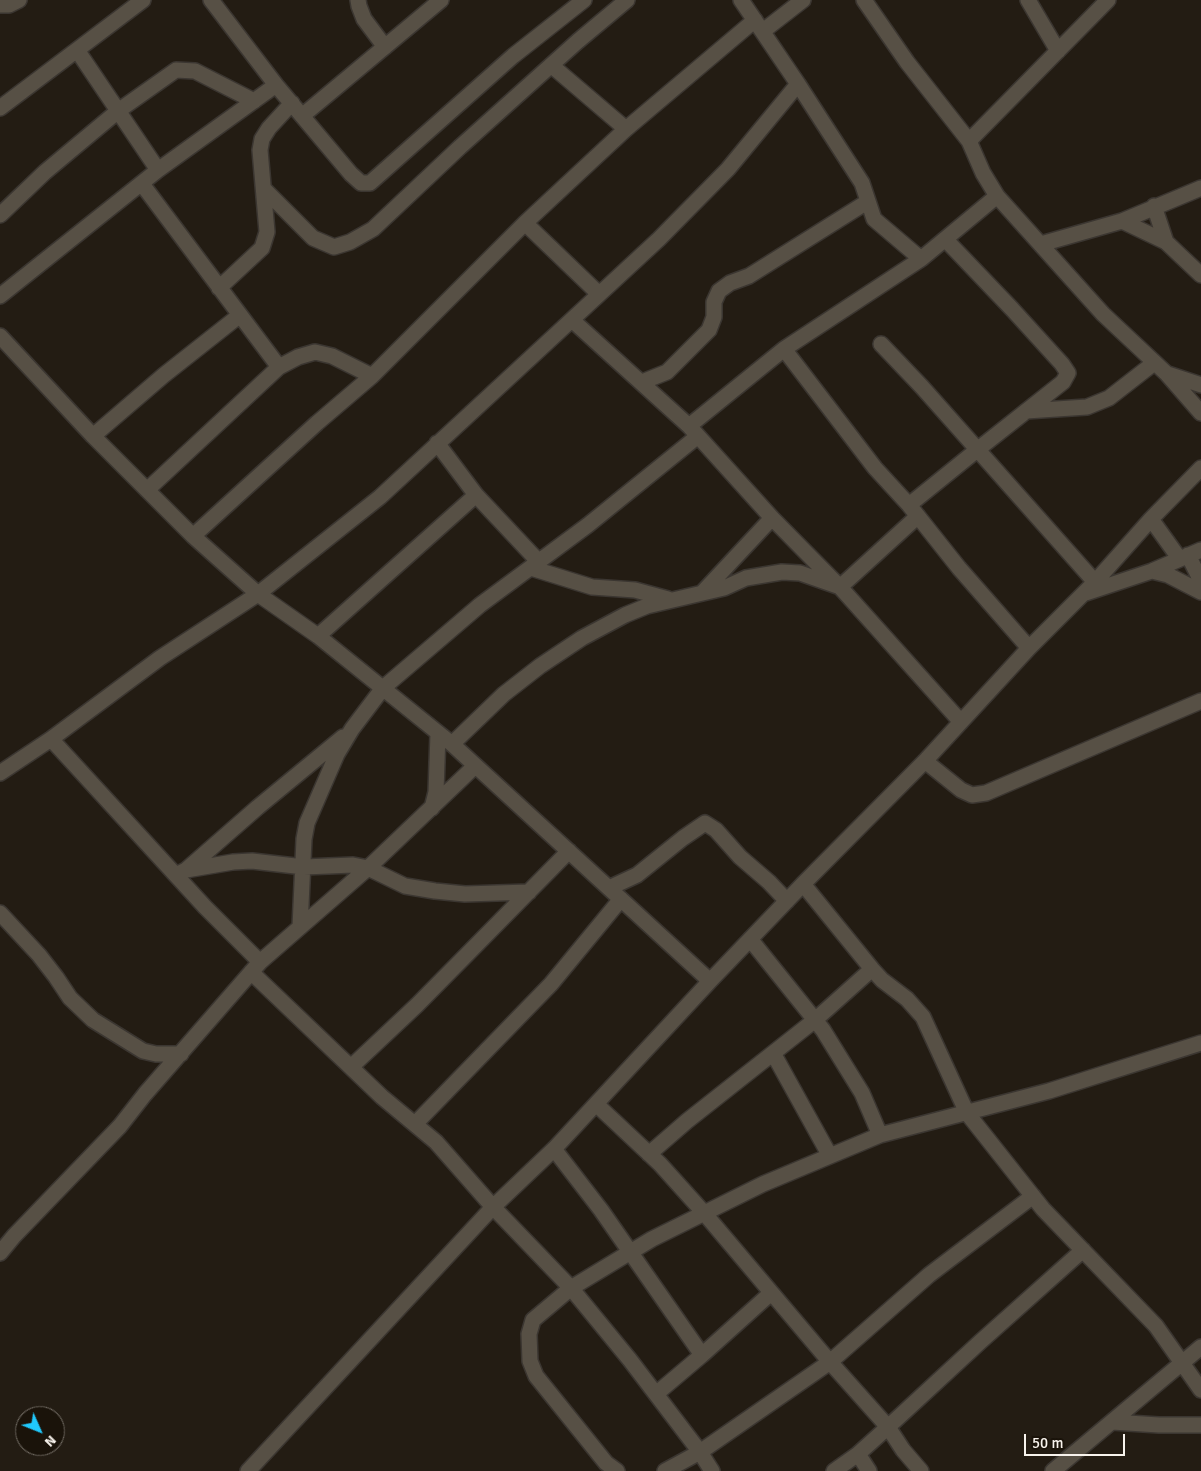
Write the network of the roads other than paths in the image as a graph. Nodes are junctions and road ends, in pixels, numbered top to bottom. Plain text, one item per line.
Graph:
1 (19, 0) edge
2 (143, 0) edge
3 (211, 0) edge
4 (358, 0) edge
5 (442, 0) edge
6 (584, 0) edge
7 (627, 0) edge
8 (741, 0) edge
9 (803, 0) edge
10 (864, 0) edge
11 (1028, 0) edge
12 (1108, 0) edge
13 (0, 6) edge
14 (758, 26) junction
15 (385, 47) junction
16 (77, 50) junction
17 (1058, 51) junction
18 (551, 65) junction
19 (798, 84) junction
20 (276, 85) junction
21 (254, 100) junction
22 (292, 103) junction
23 (0, 108) edge
24 (118, 111) junction
25 (302, 116) junction
26 (626, 129) junction
27 (969, 141) junction
28 (158, 170) junction
29 (142, 184) junction
30 (264, 188) junction
31 (1201, 188) edge
32 (996, 196) junction
33 (867, 202) junction
34 (1154, 206) junction
35 (0, 215) edge
36 (1122, 220) junction
37 (525, 224) junction
38 (945, 239) junction
39 (1166, 242) junction
40 (1041, 244) junction
41 (921, 259) junction
42 (1201, 275) edge
43 (219, 288) junction
44 (599, 294) junction
45 (0, 296) edge
46 (240, 315) junction
47 (572, 320) junction
48 (0, 336) edge
49 (881, 344) dead end
50 (784, 349) junction
51 (1154, 363) junction
52 (279, 367) junction
53 (1167, 374) junction
54 (372, 376) junction
55 (642, 382) junction
56 (1201, 385) edge
57 (1026, 411) junction
58 (1201, 413) edge
59 (693, 431) junction
60 (93, 436) junction
61 (438, 443) junction
62 (977, 450) junction
63 (1201, 468) edge
64 (147, 490) junction
65 (476, 494) junction
66 (913, 511) junction
67 (772, 518) junction
68 (1151, 519) junction
69 (193, 536) junction
70 (1190, 554) edge
71 (535, 565) junction
72 (1152, 571) junction
73 (1201, 581) edge
74 (1095, 582) junction
75 (840, 587) junction
76 (1201, 592) edge
77 (702, 593) junction
78 (258, 594) junction
79 (1082, 595) junction
80 (670, 600) junction
81 (318, 636) junction
82 (1029, 648) junction
83 (383, 688) junction
84 (1201, 701) edge
85 (961, 722) junction
86 (352, 729) junction
87 (438, 733) junction
88 (51, 739) junction
89 (452, 744) junction
90 (926, 761) junction
91 (475, 766) junction
92 (0, 773) edge
93 (432, 808) junction
94 (569, 851) junction
95 (304, 867) junction
96 (368, 868) junction
97 (181, 872) junction
98 (803, 884) junction
99 (609, 888) junction
100 (529, 892) junction
101 (621, 899) junction
102 (787, 901) junction
103 (0, 913) edge
104 (300, 927) junction
105 (750, 939) junction
106 (256, 967) junction
107 (872, 969) junction
108 (710, 981) junction
109 (815, 1020) junction
110 (1201, 1043) edge
111 (773, 1053) junction
112 (181, 1054) junction
113 (350, 1067) junction
114 (596, 1104) junction
115 (967, 1114) junction
116 (416, 1124) junction
117 (880, 1135) junction
118 (554, 1150) junction
119 (649, 1154) junction
120 (830, 1156) junction
121 (1033, 1196) junction
122 (493, 1207) junction
123 (705, 1214) junction
124 (1083, 1250) junction
125 (630, 1252) junction
126 (0, 1253) edge
127 (571, 1288) junction
128 (771, 1293) junction
129 (1201, 1347) edge
130 (702, 1355) junction
131 (830, 1362) junction
132 (1182, 1364) junction
133 (1201, 1390) edge
134 (656, 1394) junction
135 (1112, 1422) junction
136 (1201, 1425) edge
137 (888, 1428) junction
138 (700, 1452) junction
139 (858, 1454) junction
140 (248, 1471) edge
141 (617, 1471) edge
142 (665, 1471) edge
143 (712, 1471) edge
144 (834, 1471) edge
145 (869, 1471) edge
146 (921, 1471) edge
147 (1053, 1471) edge

1 - 13 street
2 - 16 street
3 - 20 street
4 - 15 street
5 - 15 street
6 - 25 street
7 - 18 street
8 - 14 street
9 - 14 street
10 - 27 street
11 - 17 street
12 - 17 street
14 - 19 street
14 - 26 street
15 - 25 street
16 - 23 street
16 - 24 street
17 - 27 street
18 - 26 street
18 - 30 street
19 - 33 street
19 - 44 street
20 - 21 street
20 - 22 street
21 - 24 street
21 - 28 street
22 - 25 street
22 - 30 street
24 - 28 street
24 - 35 street
26 - 37 street
27 - 32 street
28 - 29 street
29 - 43 street
29 - 45 street
30 - 43 street
31 - 34 street
32 - 38 street
32 - 40 street
33 - 41 street
33 - 55 street
34 - 36 street
34 - 39 street
36 - 39 street
36 - 40 street
37 - 44 street
37 - 54 street
38 - 41 street
38 - 57 street
39 - 42 street
40 - 51 street
41 - 50 street
43 - 46 street
44 - 47 street
46 - 52 street
46 - 60 street
47 - 55 street
47 - 61 street
48 - 60 street
49 - 62 street
50 - 59 street
50 - 66 street
51 - 53 street
51 - 57 street
52 - 54 street
52 - 64 street
53 - 56 street
53 - 58 street
54 - 69 street
55 - 59 street
57 - 62 street
59 - 67 street
59 - 71 street
60 - 64 street
61 - 65 street
61 - 78 street
62 - 66 street
62 - 74 street
63 - 68 street
64 - 69 street
65 - 71 street
65 - 81 street
66 - 75 street
66 - 82 street
67 - 75 street
67 - 77 street
68 - 70 street
68 - 74 street
69 - 78 street
70 - 72 street
70 - 73 street
71 - 80 street
71 - 83 street
72 - 76 street
72 - 79 street
74 - 79 street
75 - 77 street
75 - 85 street
77 - 80 street
78 - 81 street
78 - 88 street
79 - 82 street
80 - 89 street
81 - 83 street
82 - 85 street
83 - 86 street
83 - 87 street
84 - 90 street
85 - 90 street
86 - 95 street
86 - 97 street
87 - 89 street
87 - 93 street
88 - 92 street
88 - 97 street
89 - 91 street
90 - 98 street
91 - 93 street
91 - 94 street
93 - 96 street
94 - 99 street
94 - 100 street
95 - 96 street
95 - 97 street
95 - 104 street
96 - 100 street
96 - 104 street
97 - 106 street
98 - 102 street
98 - 107 street
99 - 101 street
99 - 102 street
100 - 113 street
101 - 108 street
101 - 116 street
102 - 105 street
103 - 112 street
104 - 106 street
105 - 108 street
105 - 109 street
106 - 112 street
106 - 113 street
107 - 109 street
107 - 115 street
108 - 114 street
109 - 111 street
109 - 117 street
110 - 115 street
111 - 119 street
111 - 120 street
112 - 126 street
113 - 116 street
114 - 118 street
114 - 119 street
115 - 117 street
115 - 121 street
116 - 122 street
117 - 120 street
118 - 122 street
118 - 125 street
119 - 123 street
120 - 123 street
121 - 124 street
121 - 131 street
122 - 127 street
122 - 140 street
123 - 125 street
123 - 128 street
124 - 132 street
124 - 137 street
125 - 127 street
125 - 130 street
127 - 134 street
127 - 141 street
128 - 130 street
128 - 131 street
129 - 132 street
130 - 134 street
131 - 137 street
131 - 138 street
132 - 133 street
132 - 135 street
134 - 138 street
135 - 136 street
135 - 147 street
137 - 139 street
137 - 146 street
138 - 142 street
138 - 143 street
139 - 144 street
139 - 145 street

